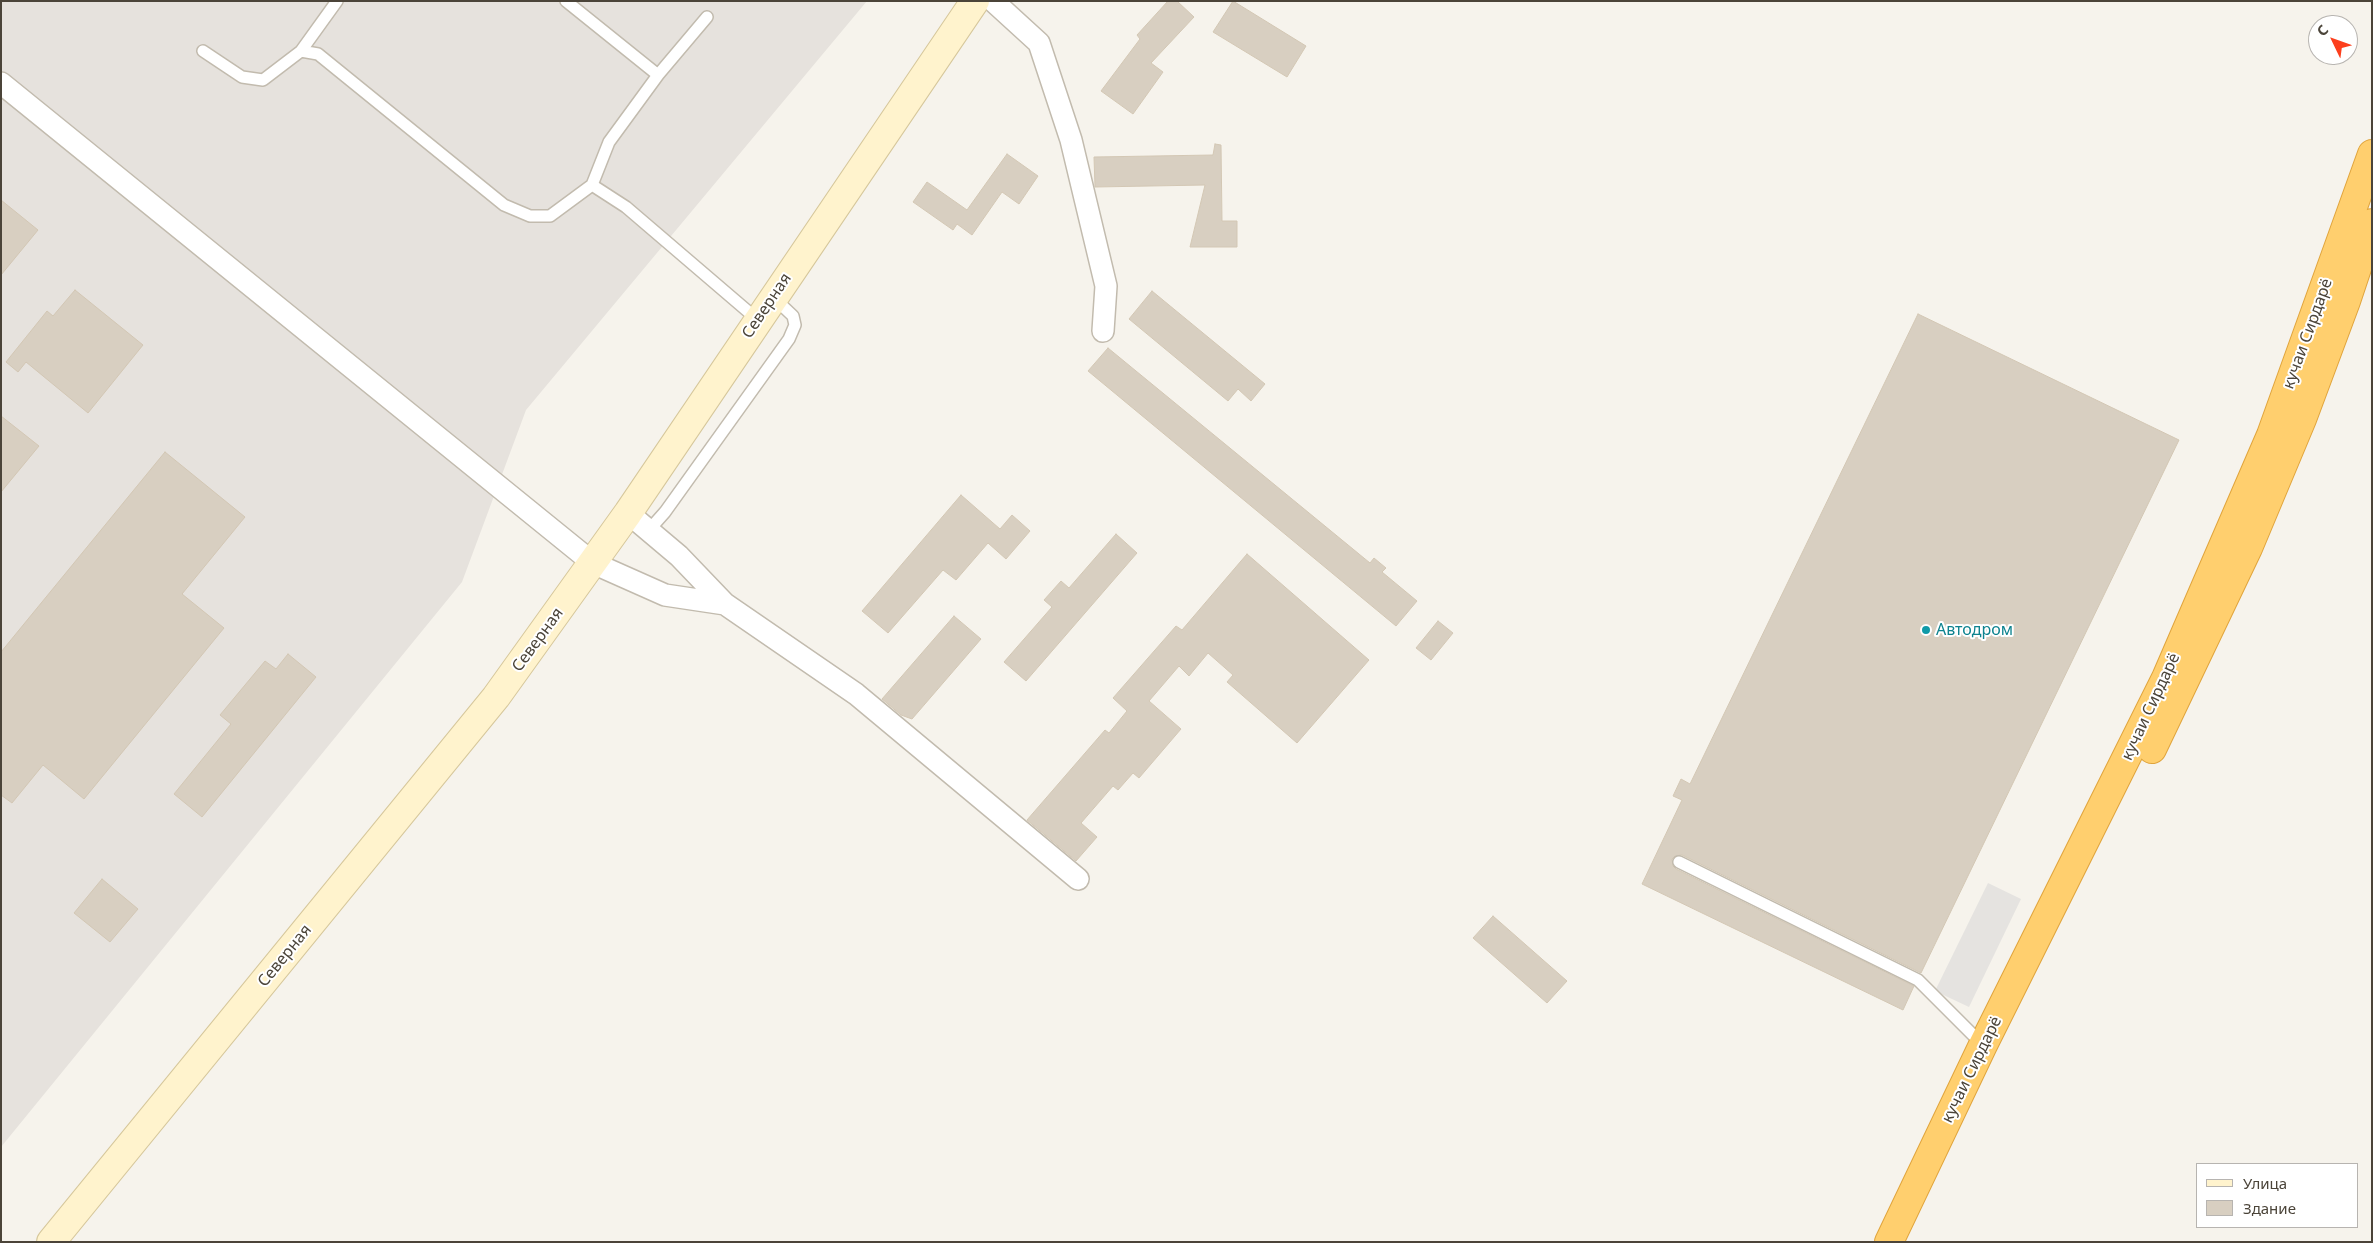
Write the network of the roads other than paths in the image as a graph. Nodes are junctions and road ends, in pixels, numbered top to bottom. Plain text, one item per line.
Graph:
1 (337, 1) edge
2 (566, 1) edge
3 (975, 1) edge
4 (993, 1) edge
5 (708, 17) dead end
6 (203, 51) dead end
7 (301, 51) junction
8 (658, 75) junction
9 (1, 82) edge
10 (2372, 154) edge
11 (592, 186) junction
12 (2372, 222) edge
13 (773, 298) junction
14 (758, 320) junction
15 (1103, 330) dead end
16 (628, 513) junction
17 (649, 530) junction
18 (593, 563) junction
19 (725, 604) junction
20 (1679, 862) dead end
21 (1078, 879) dead end
22 (1990, 1051) junction
23 (51, 1242) edge
24 (1889, 1242) edge
25 (1910, 1242) edge

1 - 7 lane
2 - 8 lane
3 - 13 main road, Северная
4 - 15 street
5 - 8 lane
6 - 7 lane
7 - 11 lane
8 - 11 lane
9 - 18 street
10 - 22 highway, кучаи Сирдарё
11 - 14 lane
12 - 22 highway
13 - 14 main road, Северная
13 - 17 lane
14 - 16 main road, Северная
16 - 17 street
16 - 18 main road, Северная
17 - 19 street
18 - 19 street
18 - 23 main road, Северная
19 - 21 street
20 - 22 lane
22 - 24 highway, кучаи Сирдарё
22 - 25 highway

